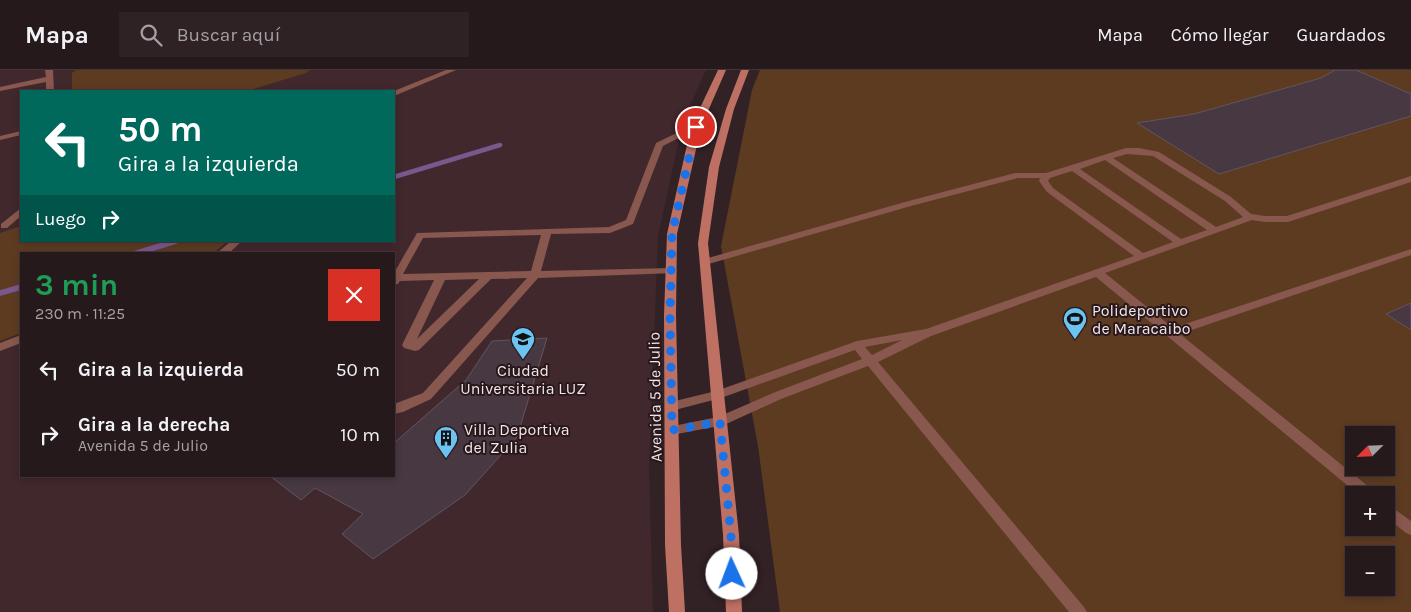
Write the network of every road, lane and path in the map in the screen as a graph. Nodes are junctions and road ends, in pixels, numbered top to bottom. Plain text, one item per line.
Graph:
1 (451, 70) edge
2 (722, 70) edge
3 (745, 70) edge
4 (49, 74) edge
5 (0, 89) edge
6 (50, 90) edge
7 (395, 94) edge
8 (696, 127) junction
9 (20, 134) edge
10 (0, 138) edge
11 (1106, 157) junction
12 (1073, 168) junction
13 (1047, 176) junction
14 (1411, 179) edge
15 (20, 213) edge
16 (1248, 216) junction
17 (20, 221) edge
18 (2, 227) edge
19 (1215, 231) junction
20 (547, 232) junction
21 (236, 242) edge
22 (1180, 243) junction
23 (223, 252) edge
24 (1411, 252) edge
25 (1141, 256) junction
26 (705, 262) junction
27 (672, 271) junction
28 (1097, 272) junction
29 (535, 275) junction
30 (488, 276) junction
31 (441, 277) junction
32 (395, 279) edge
33 (927, 333) junction
34 (1171, 333) junction
35 (20, 339) edge
36 (857, 345) junction
37 (0, 348) edge
38 (870, 361) junction
39 (717, 395) junction
40 (671, 406) junction
41 (395, 409) edge
42 (720, 422) junction
43 (672, 430) junction
44 (1358, 486) edge
45 (1395, 516) edge
46 (1411, 529) edge
47 (676, 612) edge
48 (734, 612) edge
49 (1078, 612) edge

1 - 7 lane
2 - 8 main road, Avenida 5 de Julio
3 - 26 main road
4 - 5 lane
4 - 6 lane
8 - 20 lane
8 - 27 main road, Avenida 5 de Julio
9 - 10 lane
11 - 12 lane
11 - 16 lane
11 - 19 lane
12 - 13 lane
12 - 22 lane
13 - 25 lane
13 - 26 lane
14 - 16 lane
15 - 18 lane
16 - 19 lane
17 - 18 lane
19 - 22 lane
20 - 29 lane
20 - 32 lane
21 - 23 lane
22 - 25 lane
24 - 34 lane
25 - 28 lane
26 - 39 main road
27 - 29 lane
27 - 40 main road, Avenida 5 de Julio
28 - 33 lane
28 - 34 lane
29 - 30 lane
29 - 41 lane
30 - 31 lane
30 - 31 lane
31 - 32 lane
33 - 36 lane
33 - 38 lane
34 - 44 lane
35 - 37 lane
36 - 38 lane
36 - 39 lane
38 - 42 lane
38 - 49 lane
39 - 40 lane
39 - 42 main road
40 - 43 main road, Avenida 5 de Julio
42 - 43 lane
42 - 48 main road
43 - 47 main road, Avenida 5 de Julio
45 - 46 lane

